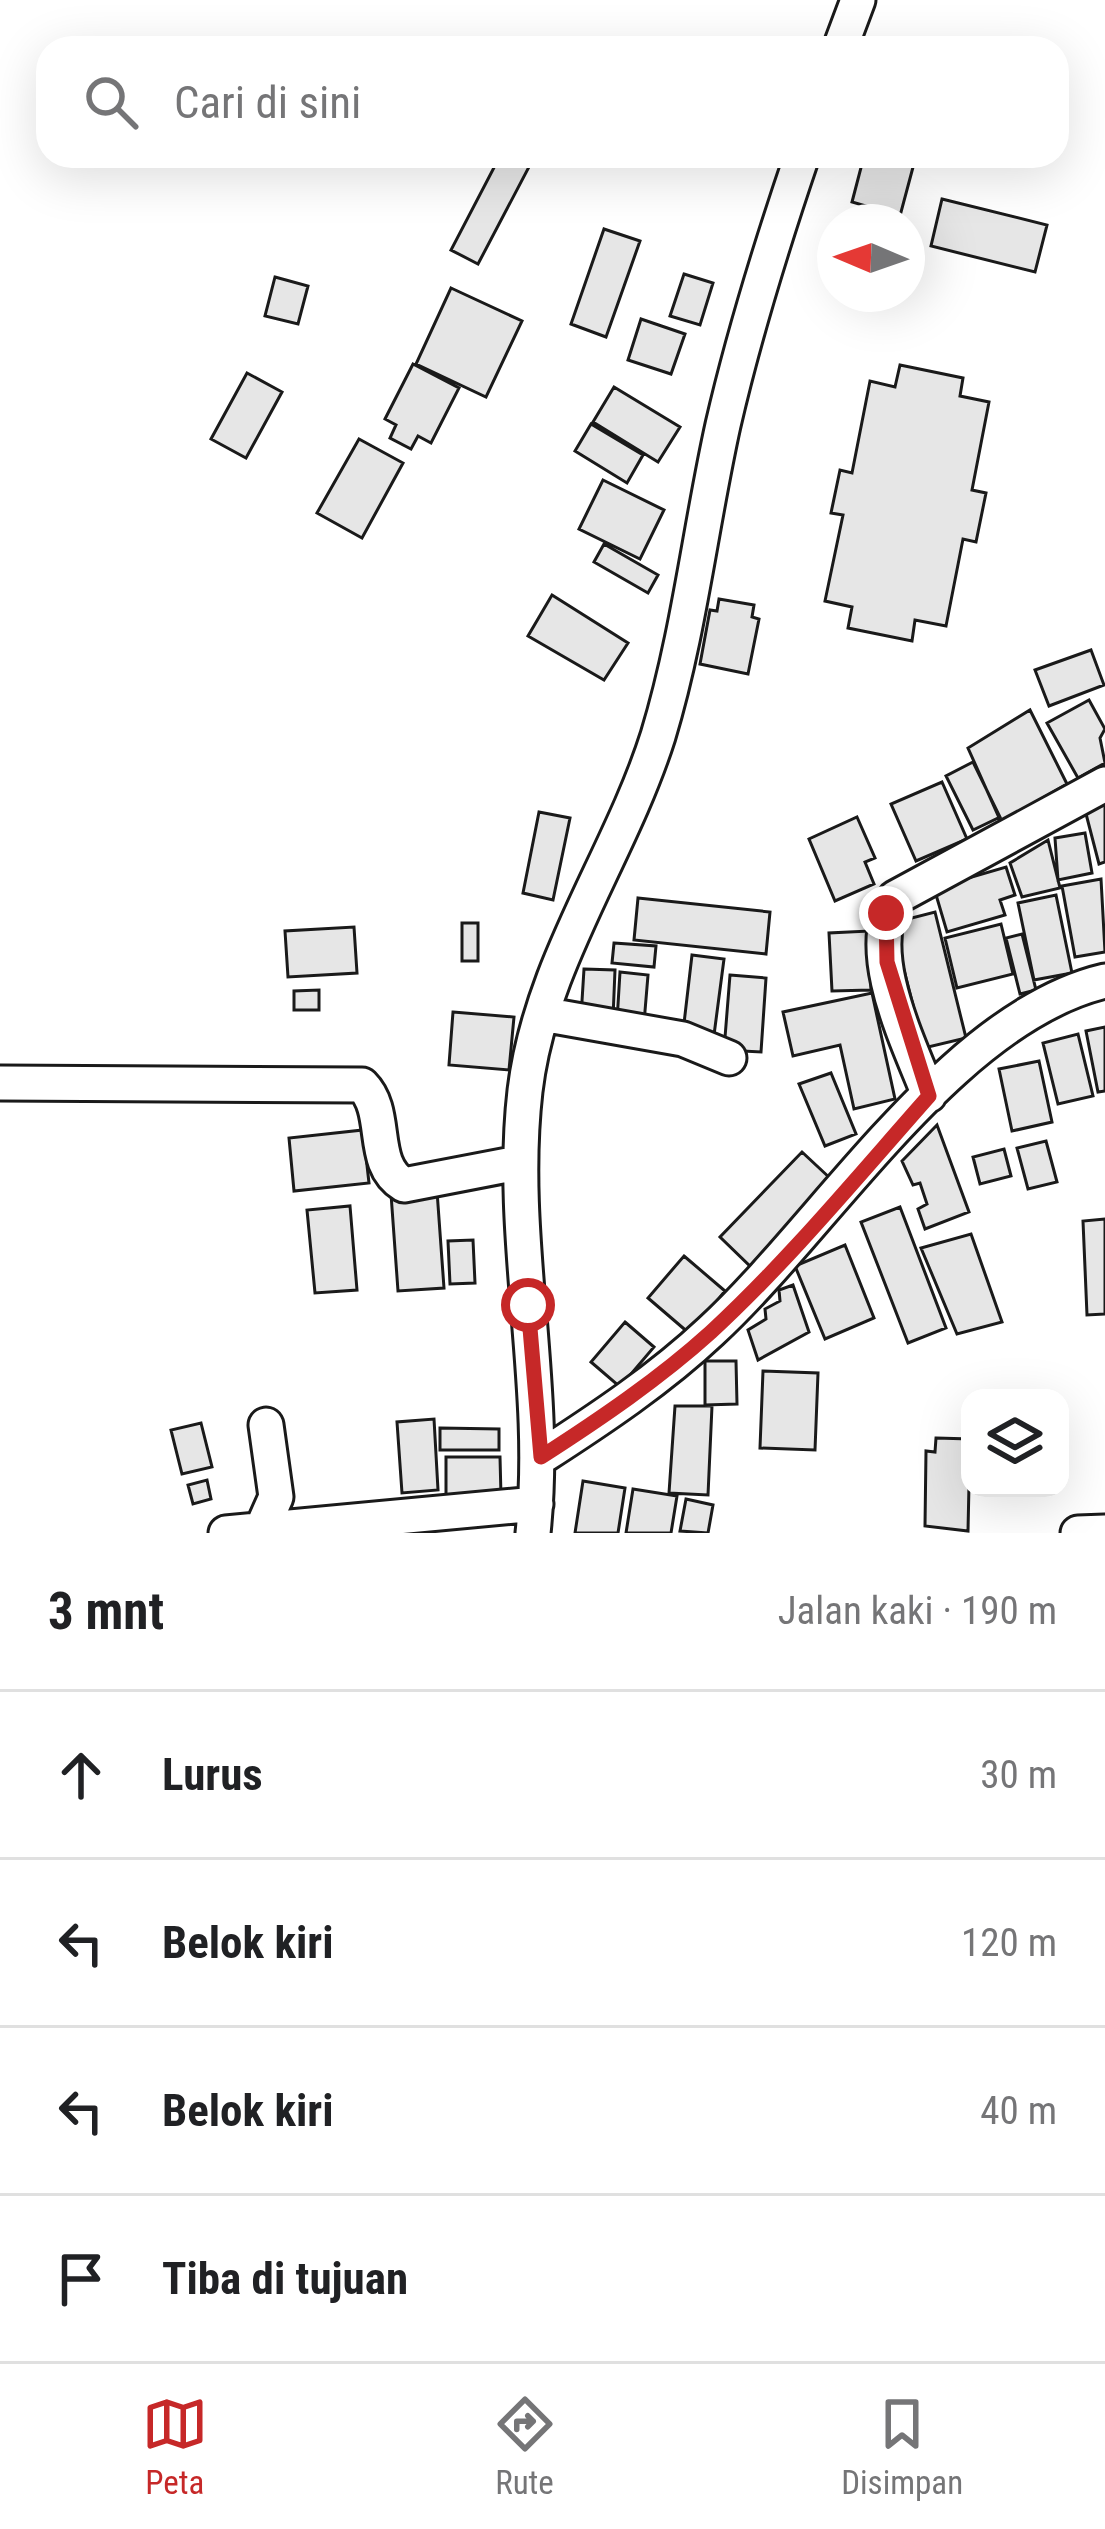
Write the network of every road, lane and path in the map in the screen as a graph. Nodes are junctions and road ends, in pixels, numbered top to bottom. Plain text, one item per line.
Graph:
1 (858, 0) edge
2 (844, 36) edge
3 (799, 168) edge
4 (1105, 784) edge
5 (1105, 981) edge
6 (542, 1014) junction
7 (729, 1058) dead end
8 (0, 1083) edge
9 (929, 1096) junction
10 (518, 1163) junction
11 (266, 1425) dead end
12 (541, 1457) junction
13 (534, 1518) edge
14 (260, 1531) edge
15 (1105, 1532) edge
16 (226, 1533) edge
17 (1078, 1533) edge

1 - 2 street
3 - 6 street
4 - 9 street
5 - 9 street
6 - 7 street
6 - 10 street
8 - 10 street
9 - 12 street
10 - 12 street
11 - 14 street
12 - 13 street
13 - 14 street
14 - 16 street
15 - 17 street

